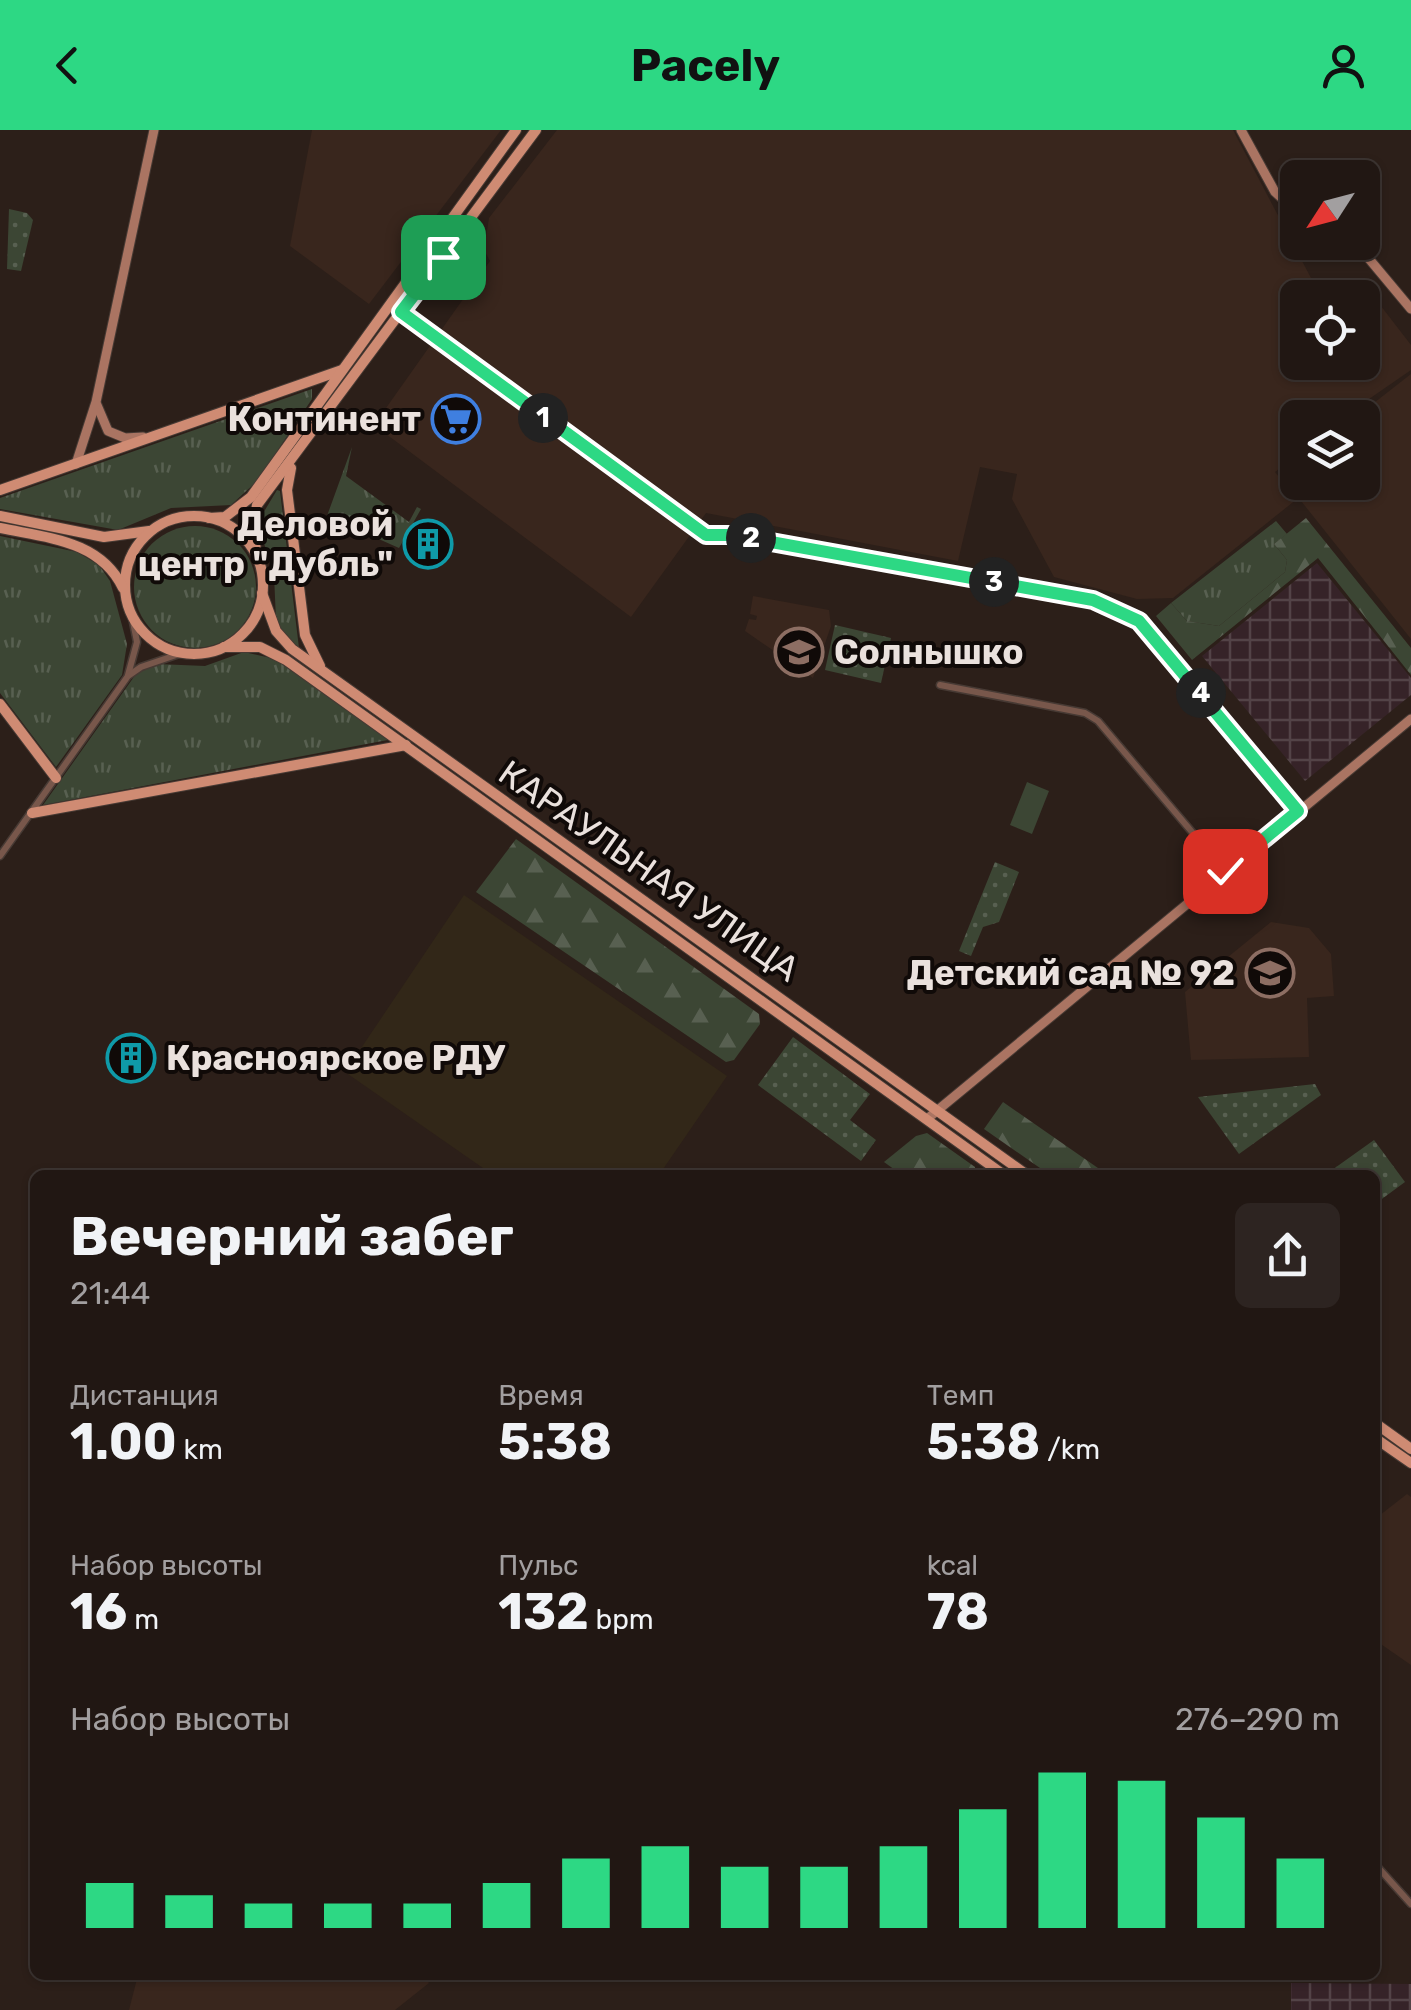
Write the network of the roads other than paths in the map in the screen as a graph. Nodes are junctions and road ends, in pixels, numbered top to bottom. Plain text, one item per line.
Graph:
1 (154, 130) edge
2 (516, 130) edge
3 (536, 130) edge
4 (1241, 130) edge
5 (1280, 197) edge
6 (1370, 260) edge
7 (1411, 309) edge
8 (401, 312) junction
9 (343, 370) junction
10 (96, 402) junction
11 (164, 432) junction
12 (292, 462) junction
13 (76, 464) junction
14 (0, 490) edge
15 (0, 516) edge
16 (210, 518) junction
17 (0, 528) edge
18 (154, 528) junction
19 (257, 558) junction
20 (125, 591) junction
21 (262, 593) junction
22 (132, 616) junction
23 (224, 647) junction
24 (182, 653) junction
25 (128, 676) junction
26 (331, 676) junction
27 (940, 685) dead end
28 (0, 704) edge
29 (1411, 719) edge
30 (406, 744) junction
31 (56, 778) junction
32 (1298, 811) junction
33 (32, 813) junction
34 (0, 856) edge
35 (1225, 871) junction
36 (932, 1114) junction
37 (998, 1170) edge
38 (1020, 1170) edge
39 (1380, 1428) edge
40 (1380, 1441) edge
41 (1410, 1456) edge
42 (1380, 1870) edge
43 (1411, 1904) edge

1 - 10 street
2 - 9 main road
3 - 8 main road
4 - 5 street
6 - 7 street
8 - 12 main road
8 - 32 street
9 - 11 main road
9 - 16 main road
10 - 11 street
10 - 13 street
11 - 13 main road
12 - 19 main road
12 - 26 main road
13 - 14 main road
15 - 18 main road
16 - 18 main road
16 - 19 main road
17 - 20 main road
18 - 20 main road
19 - 21 main road
20 - 22 main road
21 - 23 main road
21 - 26 main road, КАРАУЛЬНАЯ УЛИЦА
22 - 24 main road
22 - 25 street
23 - 24 main road
23 - 30 main road, КАРАУЛЬНАЯ УЛИЦА
24 - 25 street
25 - 31 street
26 - 36 main road, КАРАУЛЬНАЯ УЛИЦА
27 - 35 street
28 - 31 main road
29 - 32 street
30 - 33 main road
30 - 36 main road, КАРАУЛЬНАЯ УЛИЦА
31 - 33 street
32 - 35 street
33 - 34 street
35 - 36 street
36 - 37 main road, КАРАУЛЬНАЯ УЛИЦА
36 - 38 main road, КАРАУЛЬНАЯ УЛИЦА
39 - 41 main road
40 - 41 main road
42 - 43 street

